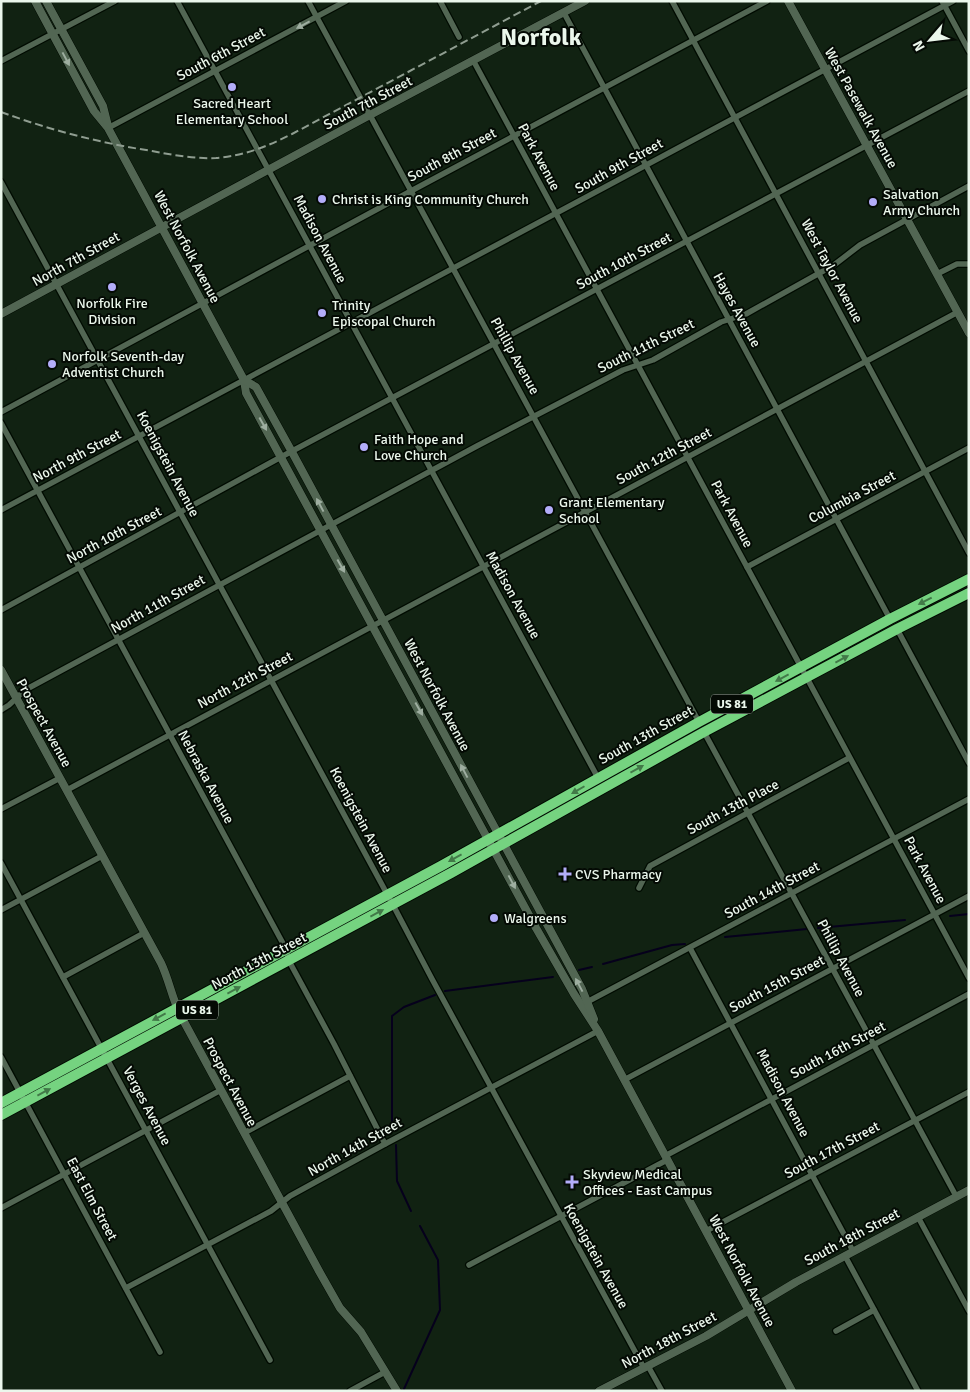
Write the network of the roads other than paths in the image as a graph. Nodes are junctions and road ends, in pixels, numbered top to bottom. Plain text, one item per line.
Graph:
1 (35, 1) edge
2 (46, 1) edge
3 (114, 1) edge
4 (177, 1) edge
5 (308, 1) edge
6 (346, 1) edge
7 (440, 1) edge
8 (585, 1) edge
9 (672, 1) edge
10 (767, 1) edge
11 (788, 1) edge
12 (953, 1) edge
13 (943, 4) edge
14 (564, 13) junction
15 (317, 17) junction
16 (61, 29) junction
17 (53, 34) junction
18 (459, 37) dead end
19 (694, 41) junction
20 (969, 51) edge
21 (473, 60) junction
22 (1, 61) edge
23 (826, 70) junction
24 (215, 71) junction
25 (604, 89) junction
26 (969, 91) edge
27 (370, 115) junction
28 (735, 118) junction
29 (108, 128) junction
30 (514, 136) junction
31 (867, 145) junction
32 (645, 165) junction
33 (269, 170) junction
34 (1, 182) edge
35 (969, 186) edge
36 (411, 191) junction
37 (776, 193) junction
38 (555, 215) junction
39 (907, 219) junction
40 (162, 227) junction
41 (686, 242) junction
42 (309, 246) junction
43 (969, 264) edge
44 (453, 268) junction
45 (819, 274) junction
46 (937, 274) junction
47 (57, 284) junction
48 (596, 290) junction
49 (203, 303) junction
50 (958, 312) junction
51 (1, 314) edge
52 (728, 319) junction
53 (351, 323) junction
54 (969, 333) edge
55 (494, 344) junction
56 (98, 360) junction
57 (866, 360) junction
58 (637, 365) junction
59 (244, 380) junction
60 (392, 398) junction
61 (777, 409) junction
62 (1, 412) edge
63 (534, 417) junction
64 (1, 423) edge
65 (140, 436) junction
66 (969, 448) edge
67 (292, 452) junction
68 (281, 458) junction
69 (687, 458) junction
70 (432, 470) junction
71 (926, 471) junction
72 (38, 491) junction
73 (1, 510) edge
74 (584, 512) junction
75 (181, 513) junction
76 (837, 519) junction
77 (330, 525) junction
78 (321, 530) junction
79 (969, 553) edge
80 (483, 566) junction
81 (747, 567) junction
82 (79, 568) junction
83 (969, 579) edge
84 (219, 586) junction
85 (969, 593) edge
86 (1, 610) edge
87 (890, 619) junction
88 (382, 620) junction
89 (373, 626) junction
90 (897, 629) junction
91 (118, 640) junction
92 (801, 668) junction
93 (1, 670) edge
94 (806, 678) junction
95 (271, 680) junction
96 (16, 698) junction
97 (1, 710) edge
98 (699, 722) junction
99 (704, 732) junction
100 (170, 735) junction
101 (849, 758) junction
102 (969, 763) edge
103 (60, 778) junction
104 (598, 778) junction
105 (67, 790) junction
106 (969, 799) edge
107 (1, 809) edge
108 (748, 813) junction
109 (494, 837) junction
110 (895, 839) junction
111 (499, 847) junction
112 (102, 856) junction
113 (1, 863) edge
114 (639, 888) dead end
115 (792, 893) junction
116 (387, 895) junction
117 (969, 896) edge
118 (21, 900) junction
119 (393, 905) junction
120 (1, 910) edge
121 (934, 915) junction
122 (144, 933) junction
123 (690, 948) junction
124 (286, 950) junction
125 (289, 961) junction
126 (833, 968) junction
127 (63, 977) junction
128 (969, 978) edge
129 (969, 994) edge
130 (587, 1002) junction
131 (176, 1008) junction
132 (182, 1018) junction
133 (731, 1023) junction
134 (598, 1030) junction
135 (874, 1044) junction
136 (105, 1053) junction
137 (1, 1057) edge
138 (350, 1076) junction
139 (624, 1080) junction
140 (491, 1088) junction
141 (221, 1090) junction
142 (969, 1092) edge
143 (23, 1097) junction
144 (772, 1100) junction
145 (1, 1103) edge
146 (1, 1115) edge
147 (916, 1120) junction
148 (146, 1131) junction
149 (244, 1133) junction
150 (384, 1144) junction
151 (666, 1158) junction
152 (64, 1174) junction
153 (812, 1175) junction
154 (969, 1190) edge
155 (956, 1196) junction
156 (282, 1203) junction
157 (1, 1208) edge
158 (561, 1216) junction
159 (918, 1217) junction
160 (706, 1231) junction
161 (207, 1245) junction
162 (853, 1251) junction
163 (845, 1256) junction
164 (469, 1266) dead end
165 (126, 1288) junction
166 (748, 1309) junction
167 (874, 1310) junction
168 (969, 1312) edge
169 (836, 1331) dead end
170 (160, 1352) dead end
171 (270, 1360) dead end
172 (646, 1367) junction
173 (385, 1372) junction
174 (350, 1391) edge
175 (397, 1391) edge
176 (599, 1391) edge
177 (662, 1391) edge
178 (792, 1391) edge
179 (918, 1391) edge

1 - 17 main road, West Norfolk Avenue
2 - 16 main road, West Norfolk Avenue
3 - 16 street
4 - 24 street, Madison Avenue
5 - 15 street, Phillip Avenue
6 - 15 street, South 6th Street
7 - 18 street
8 - 14 main road, South 7th Street
9 - 19 street, West Taylor Avenue
10 - 19 street, South 8th Street
11 - 23 main road, West Pasewalk Avenue
12 - 13 street, South 9th Street
13 - 20 street
13 - 23 street, South 9th Street
14 - 21 main road, South 7th Street
14 - 25 street, Hayes Avenue
15 -> 24 street, South 6th Street
15 - 27 street, Phillip Avenue
16 - 17 street
16 - 29 main road, West Norfolk Avenue
17 - 22 street
17 -> 29 main road, West Norfolk Avenue
19 - 25 street, South 8th Street
19 - 28 street, West Taylor Avenue
21 - 27 main road, South 7th Street
21 - 30 street, Park Avenue
23 - 28 street, South 9th Street
23 - 31 main road, West Pasewalk Avenue
24 - 29 street, South 6th Street
24 - 33 street, Madison Avenue
25 - 30 street, South 8th Street
25 - 32 street, Hayes Avenue
26 - 31 street, South 10th Street
27 - 33 main road, South 7th Street
27 - 36 street, Phillip Avenue
28 - 32 street, South 9th Street
28 - 37 street, West Taylor Avenue
29 - 40 main road, West Norfolk Avenue
30 - 36 street, South 8th Street
30 - 38 street, Park Avenue
31 - 37 street, South 10th Street
31 - 39 main road, West Pasewalk Avenue
32 - 38 street, South 9th Street
32 - 41 street, Hayes Avenue
33 - 40 main road, South 7th Street
33 - 42 street, Madison Avenue
34 - 47 street, Koenigstein Avenue
35 - 39 street, South 11th Street
36 - 42 street, South 8th Street
36 - 44 street, Phillip Avenue
37 - 41 street, South 10th Street
37 - 45 street, West Taylor Avenue
38 - 44 street, South 9th Street
38 - 48 street, Park Avenue
39 - 45 street, South 11th Street
39 - 46 main road, West Pasewalk Avenue
40 - 47 main road, North 7th Street
40 - 49 main road, West Norfolk Avenue
41 - 48 street, South 10th Street
41 - 52 street, Hayes Avenue
42 - 49 street, South 8th Street
42 - 53 street, Madison Avenue
43 - 46 street
44 - 53 street, South 9th Street
44 - 55 street, Phillip Avenue
45 - 52 street, South 11th Street
45 - 57 street, West Taylor Avenue
46 - 50 main road, West Pasewalk Avenue
47 - 51 main road, North 7th Street
47 - 56 street, Koenigstein Avenue
48 - 55 street, South 10th Street
48 - 58 street, Park Avenue
49 - 56 street, South 8th Street
49 - 59 main road, West Norfolk Avenue
50 - 54 main road, West Pasewalk Avenue
50 - 57 street, South 12th Street
52 - 58 street, South 11th Street
52 - 61 street, Hayes Avenue
53 - 59 street, South 9th Street
53 - 60 street, Madison Avenue
55 - 60 street, South 10th Street
55 - 63 street, Phillip Avenue
56 - 62 street, South 8th Street
56 - 65 street, Koenigstein Avenue
57 - 61 street, South 12th Street
57 - 71 street, West Taylor Avenue
58 - 63 street, South 11th Street
58 - 69 street, Park Avenue
59 - 65 street, North 9th Street
59 - 67 main road, West Norfolk Avenue
59 -> 68 main road, West Norfolk Avenue
60 - 67 street, South 10th Street
60 - 70 street, Madison Avenue
61 - 69 street, South 12th Street
61 - 76 street, Hayes Avenue
63 - 70 street, South 11th Street
63 - 74 street, Phillip Avenue
64 - 72 street, Nebraska Avenue
65 - 72 street, North 9th Street
65 - 75 street, Koenigstein Avenue
66 - 71 street, Columbia Street
67 - 68 street, North 10th Street
77 -> 67 main road, West Norfolk Avenue
68 - 75 street, North 10th Street
68 - 78 main road, West Norfolk Avenue
69 - 74 street, South 12th Street
69 - 81 street, Park Avenue
70 - 77 street, South 11th Street
70 - 80 street, Madison Avenue
71 - 76 street, Columbia Street
71 - 79 street, West Taylor Avenue
72 - 73 street, North 9th Street
72 - 82 street, Nebraska Avenue
74 - 80 street, South 12th Street
74 - 98 street, Phillip Avenue
75 - 82 street, North 10th Street
75 - 84 street, Koenigstein Avenue
76 - 81 street, Columbia Street
76 - 87 street, Hayes Avenue
77 - 78 street, North 11th Street
77 - 88 main road, West Norfolk Avenue
78 - 84 street, North 11th Street
78 -> 89 main road, West Norfolk Avenue
80 - 88 street, South 12th Street
80 - 104 street, Madison Avenue
81 - 92 street, Park Avenue
82 - 86 street, North 10th Street
82 - 91 street, Nebraska Avenue
83 -> 87 highway, South 13th Street / US 81
84 - 91 street, North 11th Street
84 - 95 street, Koenigstein Avenue
85 - 90 highway, South 13th Street / US 81
87 - 92 highway, South 13th Street / US 81
88 - 89 street, North 12th Street
109 -> 88 main road, West Norfolk Avenue
89 - 95 street, North 12th Street
89 -> 109 main road, West Norfolk Avenue
94 -> 90 highway, South 13th Street / US 81
90 - 102 street
91 - 96 street, North 11th Street
91 - 100 street, Nebraska Avenue
92 - 94 street, Park Avenue
92 -> 98 highway, South 13th Street / US 81
93 - 96 main road, Prospect Avenue
94 - 99 highway, South 13th Street / US 81
94 - 101 street, Park Avenue
95 - 100 street, North 12th Street
95 - 116 street, Koenigstein Avenue
96 - 97 street, North 11th Street
96 - 103 main road, Prospect Avenue
98 - 104 highway, South 13th Street / US 81
99 - 108 street, Phillip Avenue
111 -> 99 highway, South 13th Street / US 81
100 - 105 street, North 12th Street
100 - 124 street, Nebraska Avenue
101 - 108 street, South 13th Place
101 - 110 street, Park Avenue
103 - 105 main road, Prospect Avenue
103 - 107 street
104 -> 109 highway, South 13th Street / US 81
105 - 112 main road, Prospect Avenue
106 - 110 street, South 14th Street
108 - 114 street, South 13th Place
108 - 115 street, Phillip Avenue
109 - 111 main road, West Norfolk Avenue
109 -> 116 highway, North 13th Street / US 81
110 - 115 street, South 14th Street
110 - 121 street, Park Avenue
111 - 119 highway, North 13th Street / US 81
130 -> 111 main road, West Norfolk Avenue
111 -> 134 main road, West Norfolk Avenue
112 - 118 street
112 - 122 main road, Prospect Avenue
113 - 118 street, Verges Avenue
115 - 123 street, South 14th Street
115 - 126 street, Phillip Avenue
116 - 119 street, Koenigstein Avenue
116 - 124 highway, North 13th Street / US 81
117 - 121 street, South 15th Street
118 - 120 street
118 - 127 street, Verges Avenue
125 -> 119 highway, North 13th Street / US 81
119 - 140 street, Koenigstein Avenue
121 - 126 street, South 15th Street
121 - 128 street, Park Avenue
122 - 127 street
122 - 131 main road, Prospect Avenue
123 - 130 street, South 14th Street
123 - 133 street, Madison Avenue
124 - 125 street, Nebraska Avenue
124 - 131 highway, North 13th Street / US 81
132 -> 125 highway, North 13th Street / US 81
125 - 138 street, Nebraska Avenue
126 - 133 street, South 15th Street
126 - 135 street, Phillip Avenue
127 - 136 street, Verges Avenue
129 - 135 street, South 16th Street
130 - 134 main road, West Norfolk Avenue
131 - 132 main road, Prospect Avenue
131 -> 136 highway, North 13th Street / US 81
132 - 136 highway, North 13th Street / US 81
132 - 141 main road, Prospect Avenue
133 - 139 street, South 15th Street
133 - 144 street, Madison Avenue
134 - 139 main road, West Norfolk Avenue
134 - 140 street, North 14th Street
135 - 144 street, South 16th Street
135 - 147 street, Phillip Avenue
136 - 143 highway, North 13th Street / US 81
136 - 148 street, Verges Avenue
137 - 143 street, East Elm Street
138 - 149 street
138 - 150 street, Nebraska Avenue
139 - 151 main road, West Norfolk Avenue
140 - 150 street, North 14th Street
140 - 158 street, Koenigstein Avenue
141 - 148 street
141 - 149 main road, Prospect Avenue
142 - 147 street, South 17th Street
143 - 145 highway, North 13th Street / US 81
143 - 146 highway, North 13th Street / US 81
143 - 152 street, East Elm Street
144 - 151 street, South 16th Street
144 - 153 street, Madison Avenue
147 - 153 street, South 17th Street
147 - 155 street, Phillip Avenue
148 - 152 street
148 - 161 street, Verges Avenue
149 - 156 main road, Prospect Avenue
150 - 156 street, North 14th Street
151 - 158 street, South 16th Street
151 - 160 main road, West Norfolk Avenue
152 - 157 street
152 - 165 street, East Elm Street
153 - 160 street, South 17th Street
153 - 162 street, Madison Avenue
154 - 155 main road, South 18th Street
155 - 159 main road, South 18th Street
156 - 161 street, North 14th Street
156 - 173 main road, Prospect Avenue
158 - 164 street, South 16th Street
158 - 172 street, Koenigstein Avenue
159 - 162 main road, South 18th Street
159 - 168 street
160 - 166 main road, West Norfolk Avenue
161 - 165 street, North 14th Street
161 - 171 street, Verges Avenue
162 - 163 main road, South 18th Street
163 - 166 main road, South 18th Street
163 - 167 street
165 - 170 street, East Elm Street
166 - 172 main road, North 18th Street
166 - 178 main road, West Norfolk Avenue
167 - 169 street
167 - 179 street
172 - 176 main road, North 18th Street
172 - 177 street, Koenigstein Avenue
173 - 174 street
173 - 175 main road, Prospect Avenue

